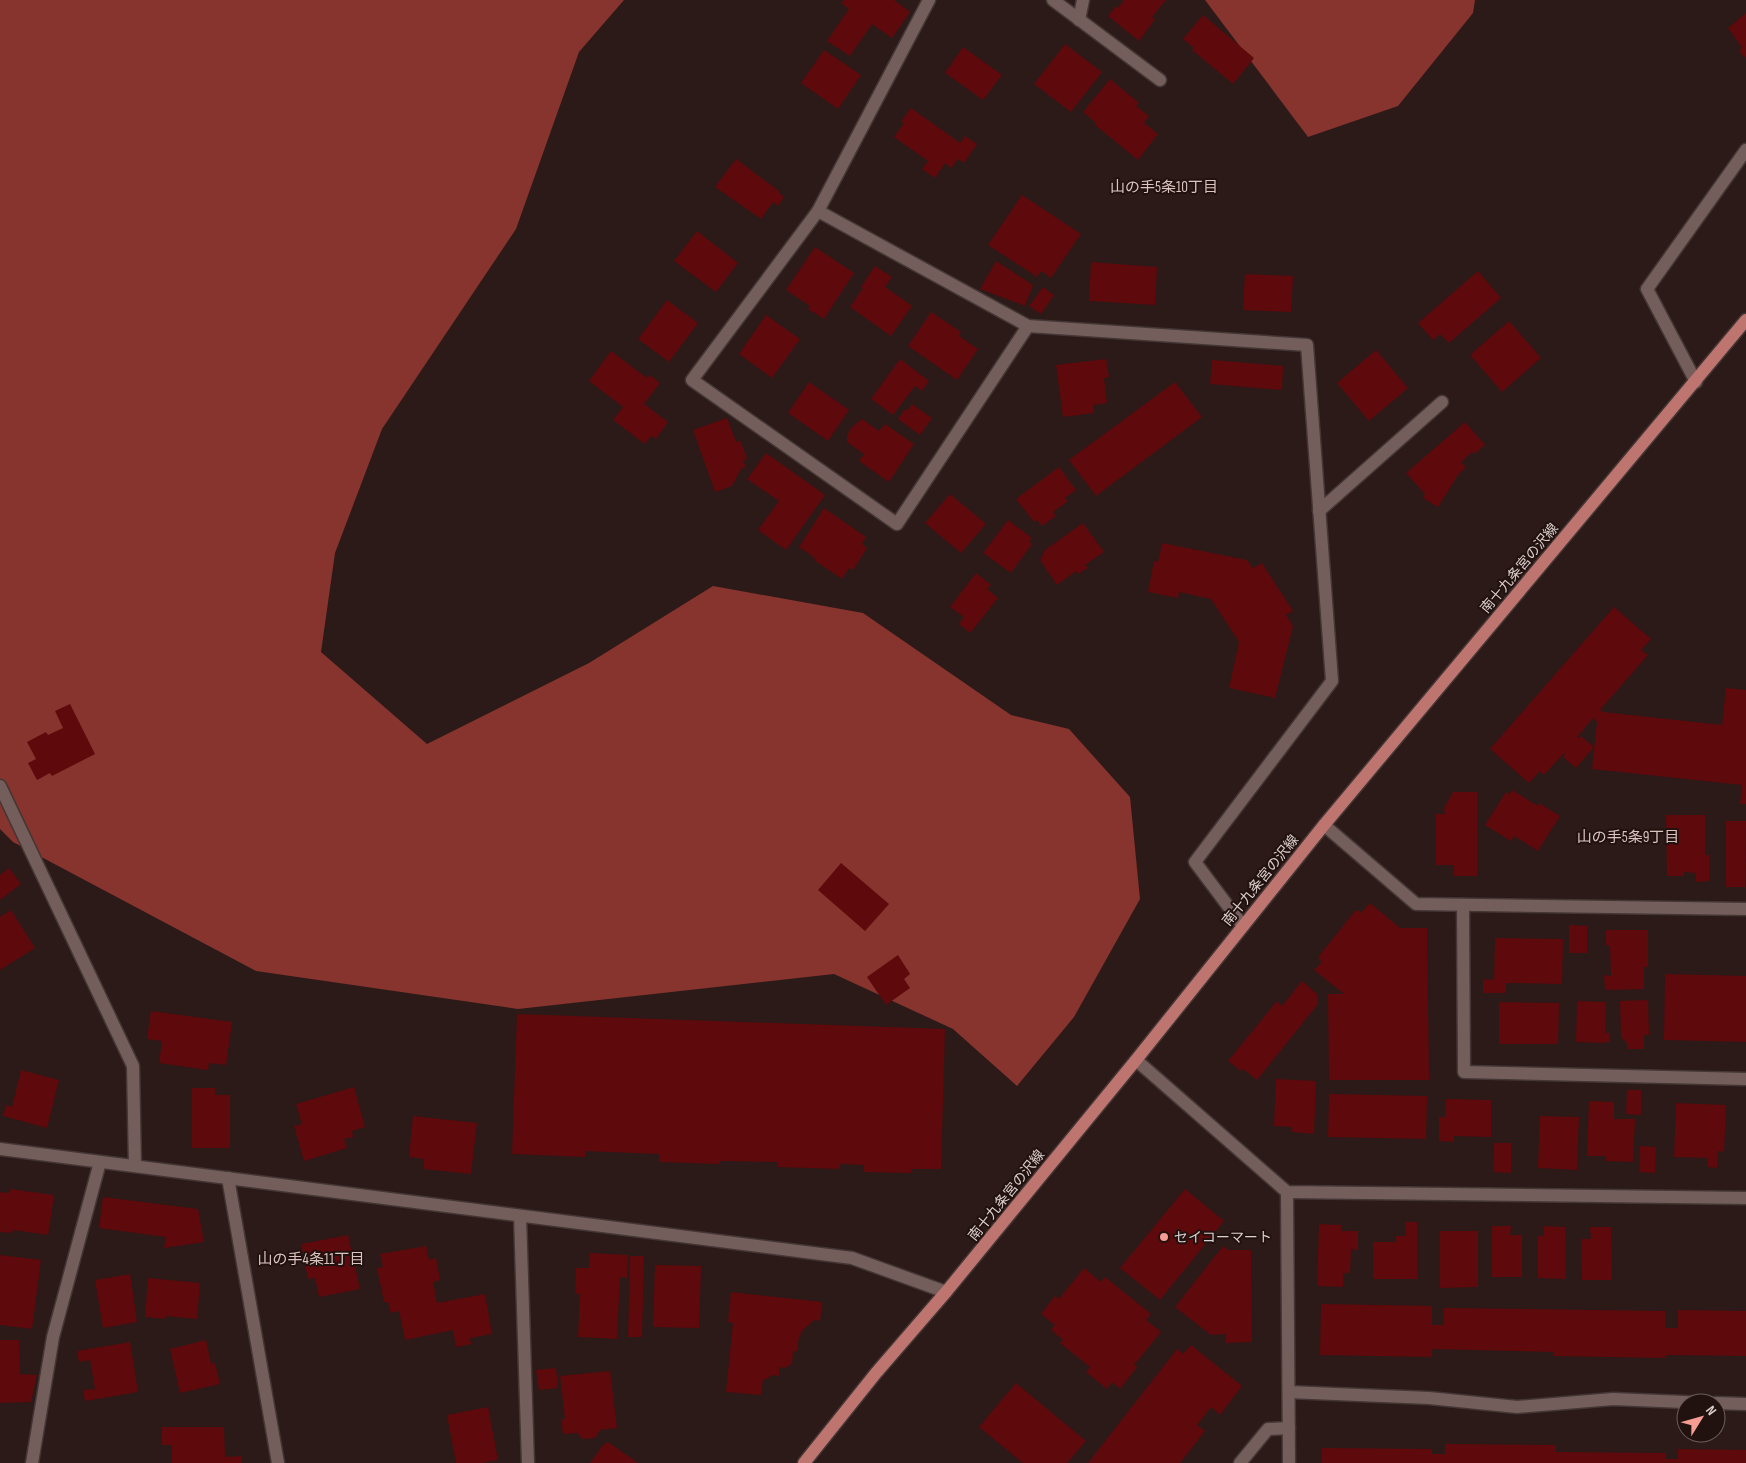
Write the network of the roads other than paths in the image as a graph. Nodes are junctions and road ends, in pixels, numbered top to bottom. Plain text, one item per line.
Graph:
1 (929, 0) edge
2 (1053, 0) edge
3 (1084, 0) edge
4 (1079, 20) junction
5 (1160, 80) dead end
6 (1746, 150) edge
7 (818, 211) junction
8 (1746, 320) edge
9 (1028, 326) junction
10 (1696, 382) junction
11 (1442, 402) dead end
12 (1319, 511) junction
13 (0, 786) edge
14 (1324, 825) junction
15 (1463, 905) junction
16 (1746, 909) edge
17 (1243, 926) junction
18 (1136, 1060) junction
19 (1746, 1079) edge
20 (0, 1149) edge
21 (100, 1162) junction
22 (135, 1166) junction
23 (228, 1178) junction
24 (1287, 1192) junction
25 (1746, 1198) edge
26 (520, 1216) junction
27 (946, 1292) junction
28 (1289, 1392) junction
29 (1676, 1402) edge
30 (1726, 1403) edge
31 (1746, 1404) edge
32 (1289, 1428) junction
33 (32, 1463) edge
34 (278, 1463) edge
35 (528, 1463) edge
36 (804, 1463) edge
37 (1240, 1463) edge
38 (1289, 1463) edge

1 - 7 street
2 - 4 street
3 - 4 street
4 - 5 street
6 - 10 street
7 - 9 street
7 - 9 street
8 - 10 main road, 南十九条宮の沢線
9 - 12 street
10 - 14 main road, 南十九条宮の沢線
11 - 12 street
12 - 17 street
13 - 22 street
14 - 15 street
14 - 17 main road, 南十九条宮の沢線
15 - 16 street
15 - 19 street
17 - 18 main road, 南十九条宮の沢線
18 - 24 street
18 - 27 main road, 南十九条宮の沢線
20 - 21 street
21 - 22 street
21 - 33 street
22 - 23 street
23 - 26 street
23 - 34 street
24 - 25 street
24 - 28 street
26 - 27 street
26 - 35 street
27 - 36 main road, 南十九条宮の沢線
28 - 29 street
28 - 32 street
30 - 31 street
32 - 37 street
32 - 38 street

